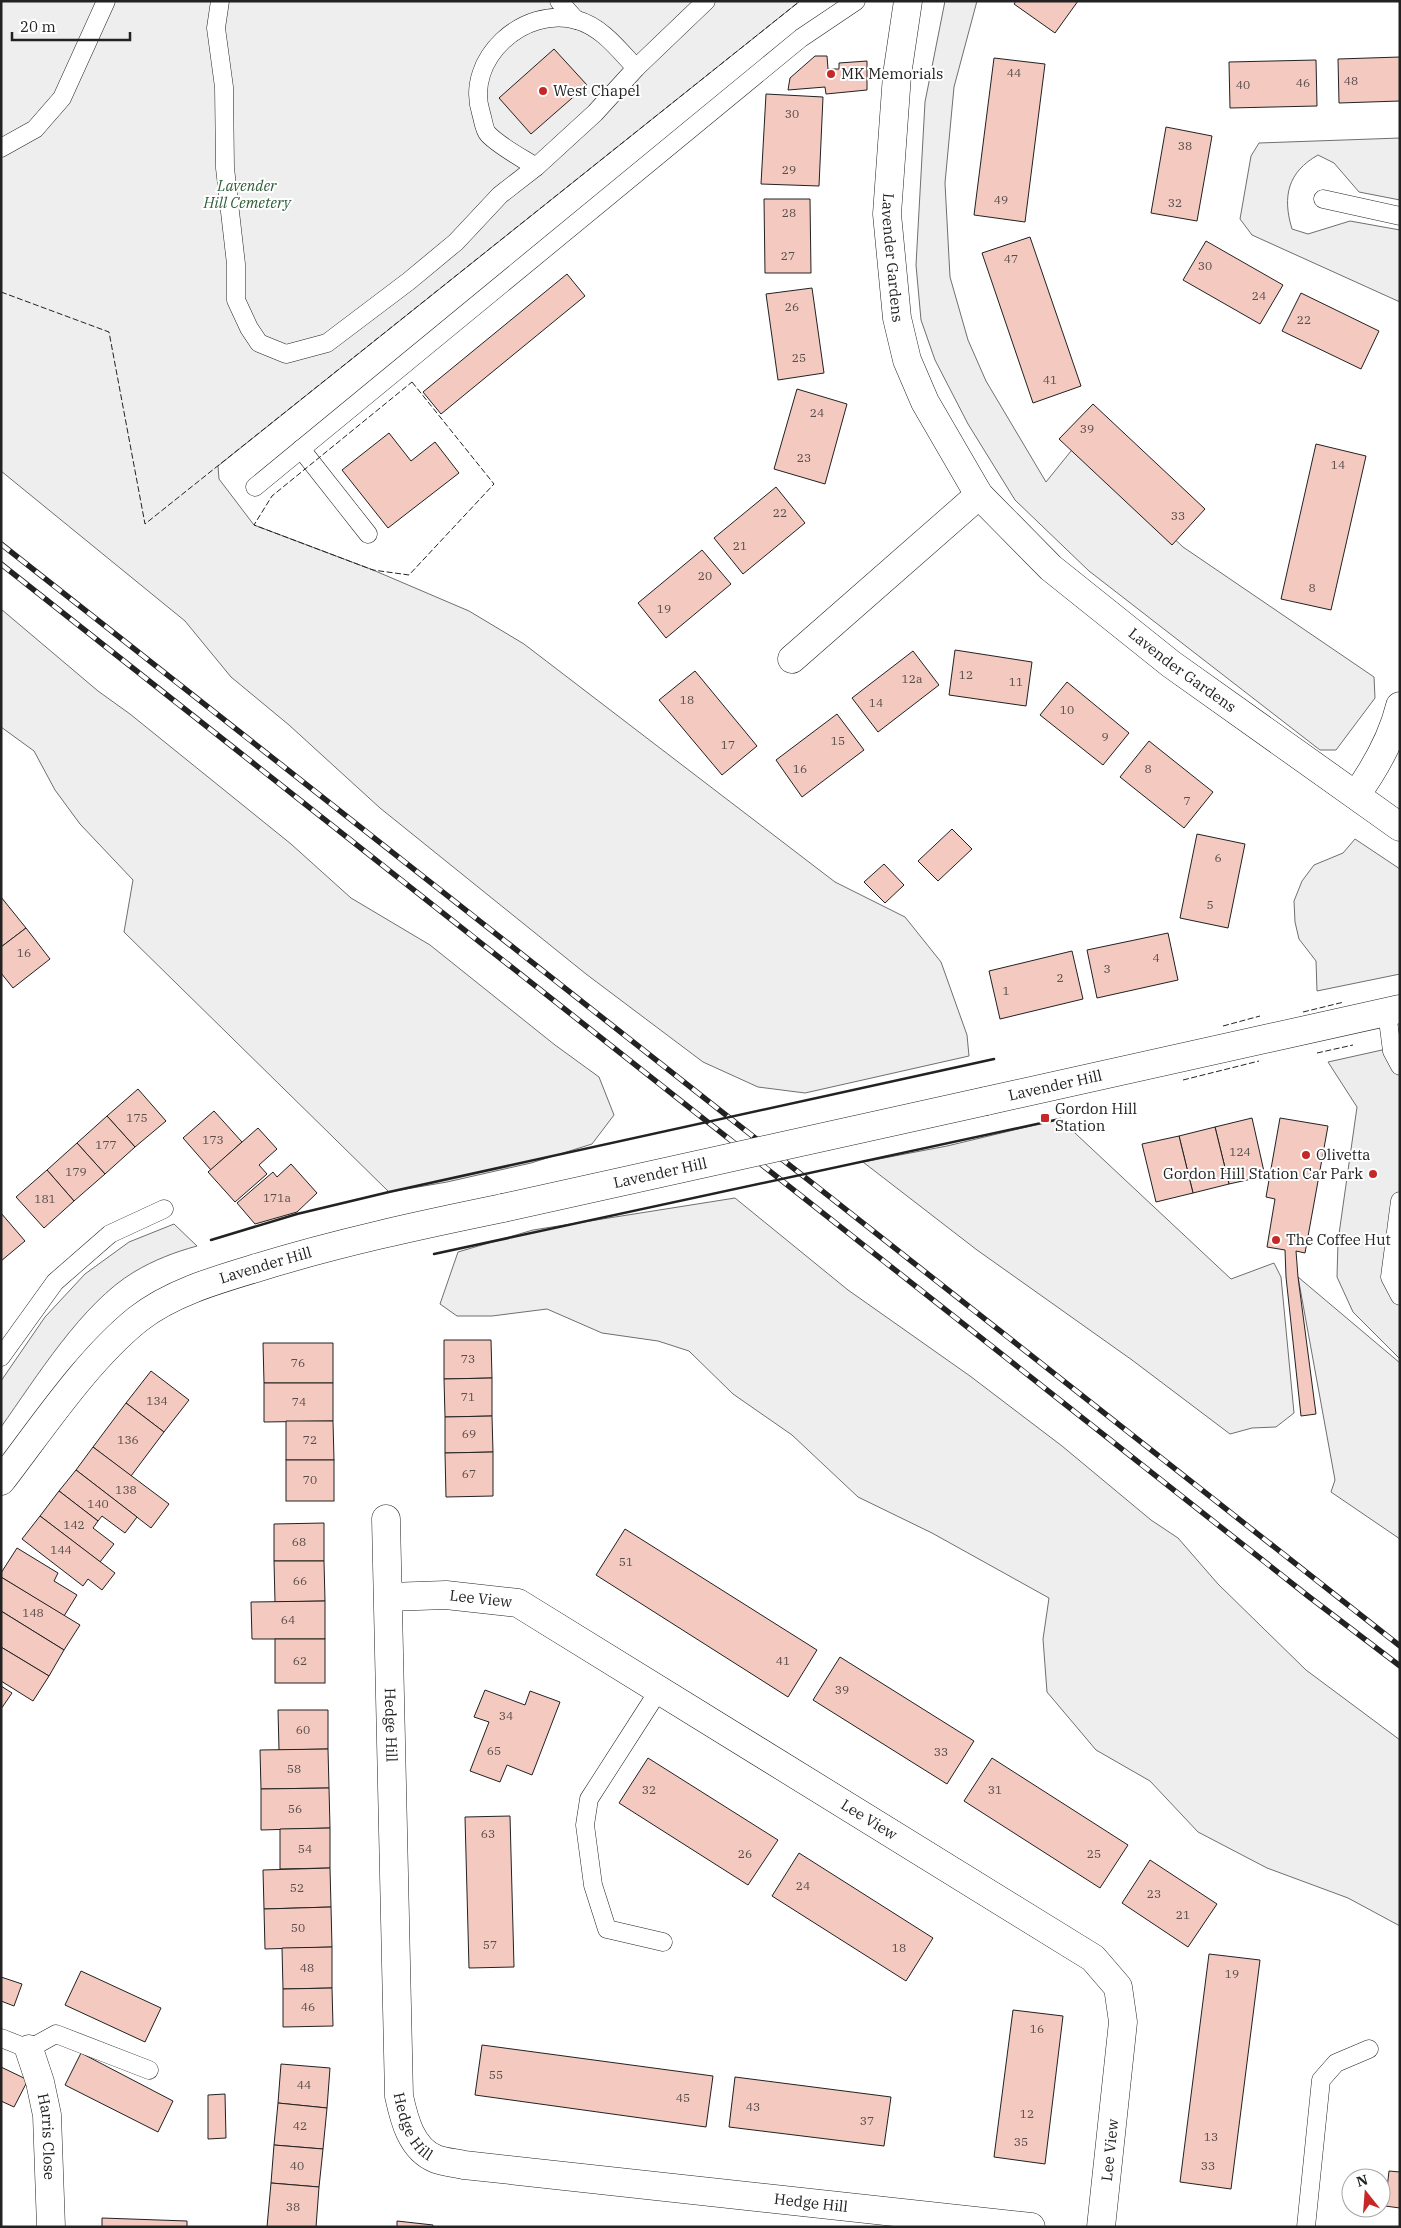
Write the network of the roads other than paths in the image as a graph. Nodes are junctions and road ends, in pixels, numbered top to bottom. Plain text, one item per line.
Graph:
1 (106, 1) edge
2 (220, 1) edge
3 (559, 1) edge
4 (706, 1) edge
5 (856, 1) edge
6 (908, 1) edge
7 (576, 20) junction
8 (636, 68) junction
9 (1, 148) edge
10 (536, 167) junction
11 (1323, 199) dead end
12 (1400, 216) edge
13 (301, 449) junction
14 (255, 487) dead end
15 (979, 495) junction
16 (368, 534) dead end
17 (792, 659) dead end
18 (1400, 706) edge
19 (1356, 795) junction
20 (1400, 827) edge
21 (1393, 1011) edge
22 (1400, 1066) edge
23 (1400, 1201) edge
24 (164, 1209) dead end
25 (1400, 1296) edge
26 (1, 1358) edge
27 (1, 1481) edge
28 (386, 1519) dead end
29 (389, 1597) junction
30 (659, 1690) junction
31 (663, 1942) dead end
32 (1, 2038) edge
33 (29, 2048) junction
34 (1369, 2049) dead end
35 (149, 2070) dead end
36 (51, 2227) edge
37 (1031, 2227) edge
38 (1101, 2227) edge
39 (1306, 2227) edge

1 - 9 lane
2 - 10 lane
3 - 7 lane
4 - 8 lane
5 - 13 lane
6 - 15 street, Lavender Gardens
7 - 8 lane
7 - 10 lane
8 - 10 lane
11 - 12 lane
13 - 14 lane
13 - 16 lane
15 - 17 street
15 - 19 street, Lavender Gardens
18 - 19 street
19 - 20 street, Lavender Gardens
21 - 22 lane
21 - 27 street, Lavender Hill, bridge
23 - 25 lane
24 - 26 lane
28 - 29 street, Hedge Hill
29 - 30 street, Lee View
29 - 37 street, Hedge Hill
30 - 31 lane
30 - 38 street, Lee View
32 - 33 lane
33 - 35 lane
33 - 36 street, Harris Close
34 - 39 lane

